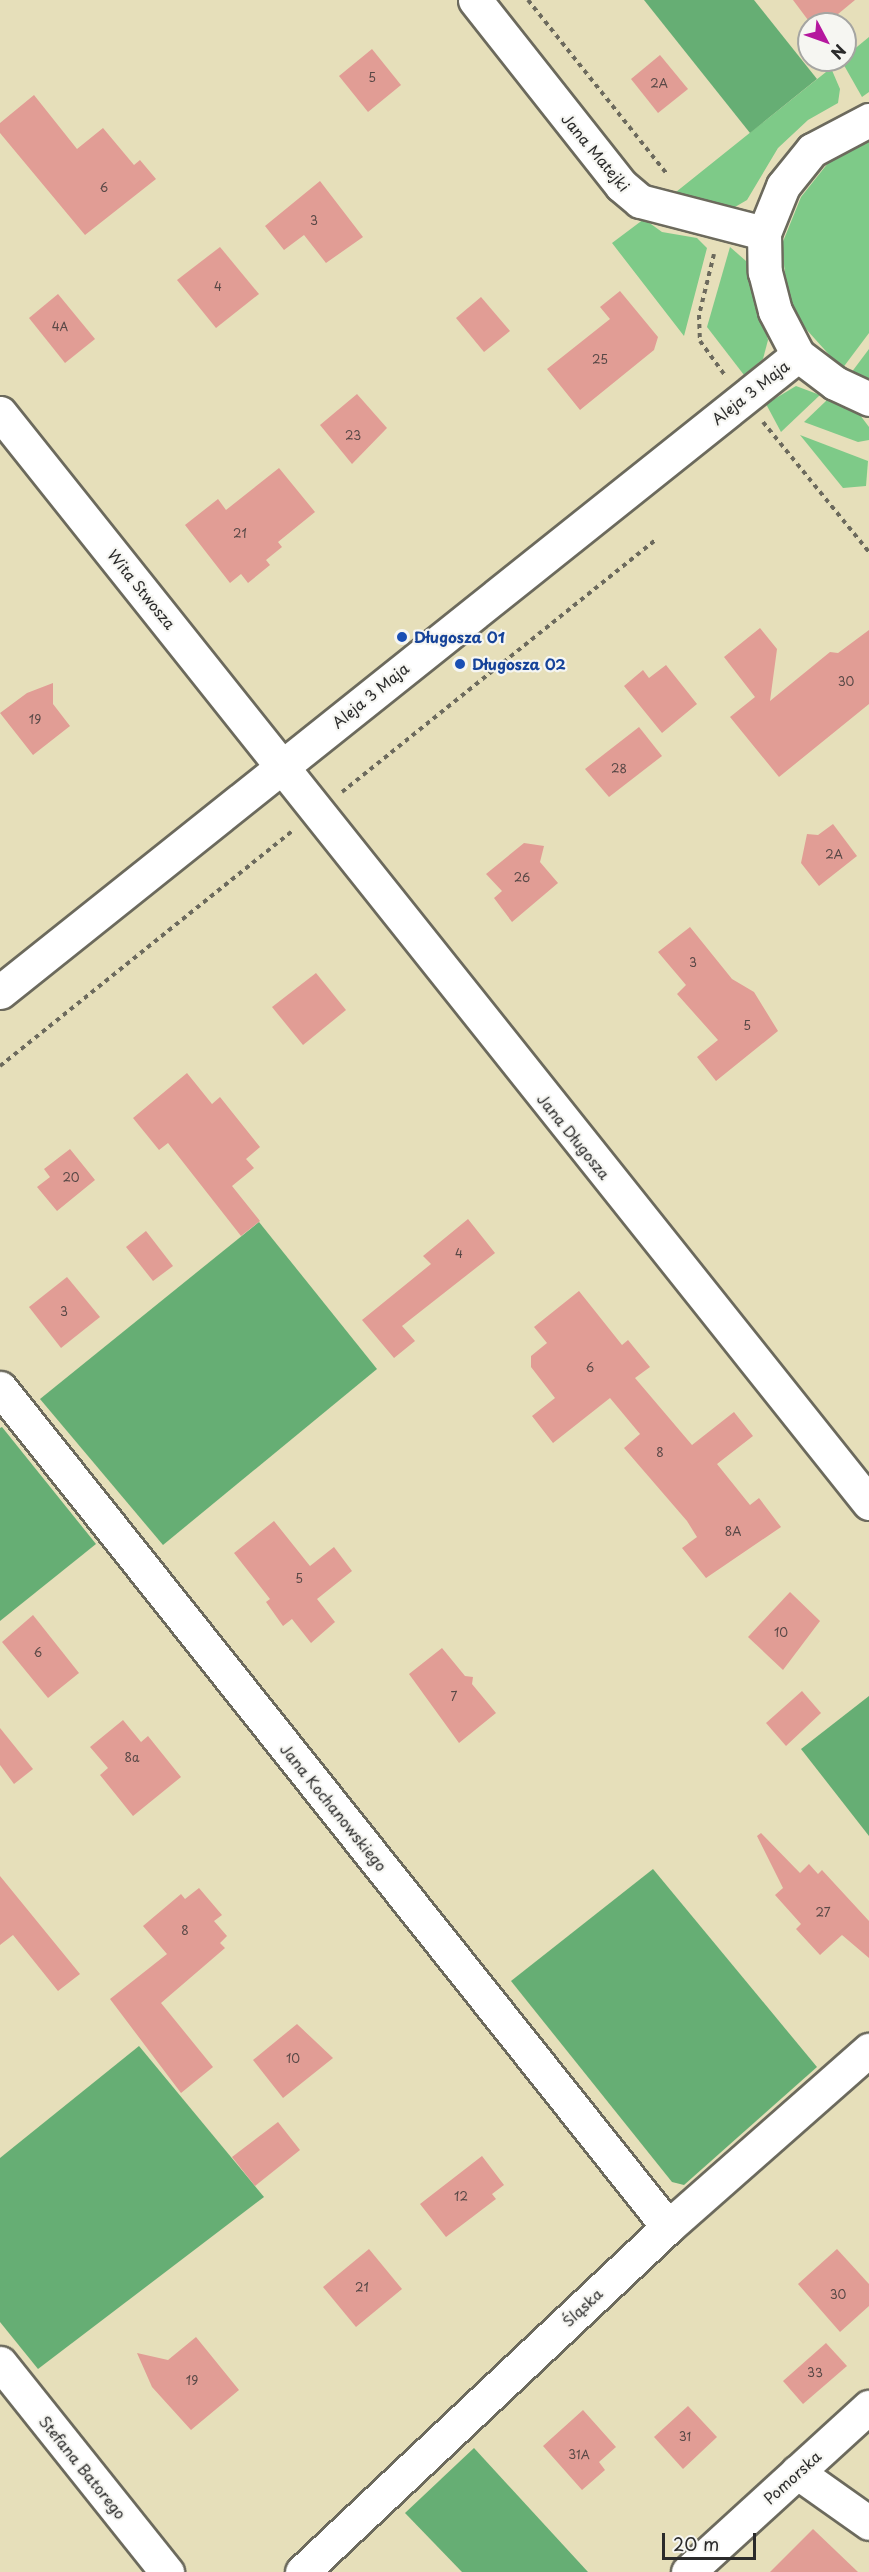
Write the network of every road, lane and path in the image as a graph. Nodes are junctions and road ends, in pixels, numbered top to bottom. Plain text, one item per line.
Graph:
1 (475, 0) edge
2 (528, 0) edge
3 (869, 120) edge
4 (672, 179) dead end
5 (764, 233) junction
6 (717, 241) dead end
7 (798, 355) junction
8 (733, 384) dead end
9 (869, 399) edge
10 (0, 413) edge
11 (756, 413) dead end
12 (869, 552) edge
13 (285, 765) junction
14 (0, 992) edge
15 (0, 1388) edge
16 (869, 1503) edge
17 (869, 2050) edge
18 (668, 2227) junction
19 (0, 2363) edge
20 (869, 2407) edge
21 (797, 2472) junction
22 (869, 2523) edge
23 (166, 2572) edge
24 (302, 2572) edge
25 (688, 2572) edge

1 - 5 street, Jana Matejki
2 - 4 path
3 - 5 street
5 - 7 street
6 - 8 path
7 - 9 street
7 - 13 street, Aleja 3 Maja
10 - 13 street, Wita Stwosza
11 - 12 path
13 - 14 street, Aleja 3 Maja
13 - 16 street, Jana Długosza
15 - 18 street, Jana Kochanowskiego
17 - 18 street, Śląska
18 - 24 street, Śląska
19 - 23 street, Stefana Batorego
20 - 21 street, Pomorska
21 - 22 street
21 - 25 street, Pomorska

